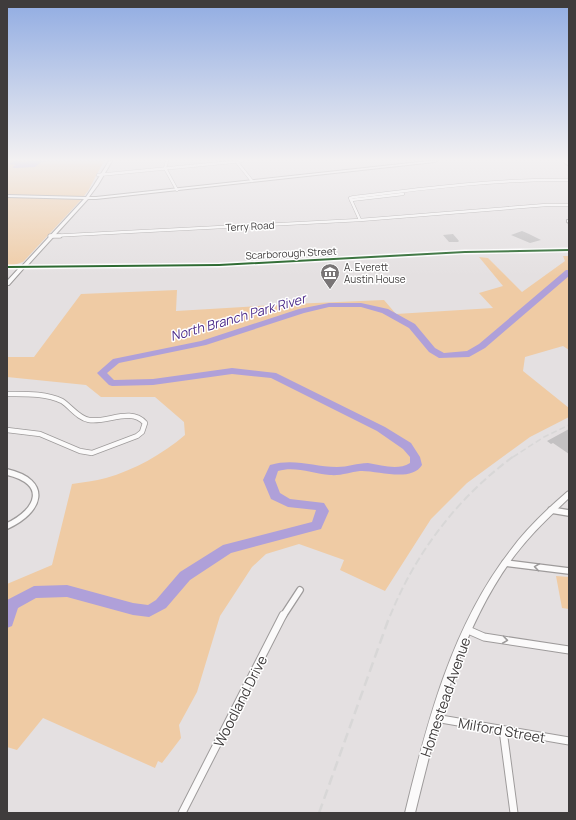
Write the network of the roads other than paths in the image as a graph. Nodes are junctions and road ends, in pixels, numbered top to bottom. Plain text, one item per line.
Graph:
1 (86, 199) edge
2 (358, 199) edge
3 (569, 205) edge
4 (360, 220) junction
5 (50, 236) junction
6 (569, 250) edge
7 (466, 253) junction
8 (569, 253) edge
9 (7, 267) edge
10 (21, 268) junction
11 (7, 284) edge
12 (7, 394) edge
13 (7, 430) edge
14 (7, 472) edge
15 (569, 494) edge
16 (551, 510) junction
17 (569, 513) edge
18 (7, 526) edge
19 (505, 563) junction
20 (569, 571) edge
21 (300, 590) dead end
22 (468, 630) junction
23 (569, 650) edge
24 (435, 718) junction
25 (504, 730) junction
26 (569, 741) edge
27 (182, 813) edge
28 (410, 813) edge
29 (514, 813) edge

1 - 5 main road
2 - 4 street
3 - 4 street, Terry Road
4 - 5 street, Terry Road
5 - 10 main road
6 - 7 main road, Scarborough Street
7 - 8 main road, Scarborough Street
7 - 10 main road, Scarborough Street
9 - 10 main road, Scarborough Street
10 - 11 main road
12 - 13 street
14 - 18 street
15 - 16 main road, Homestead Avenue
16 - 17 street
16 - 19 main road, Homestead Avenue
20 -> 19 street
19 - 22 main road, Homestead Avenue
21 - 27 street, Woodland Drive
22 -> 23 street
22 - 24 main road, Homestead Avenue
24 - 25 street, Milford Street
24 - 28 main road, Homestead Avenue
25 - 26 street, Milford Street
25 - 29 street

